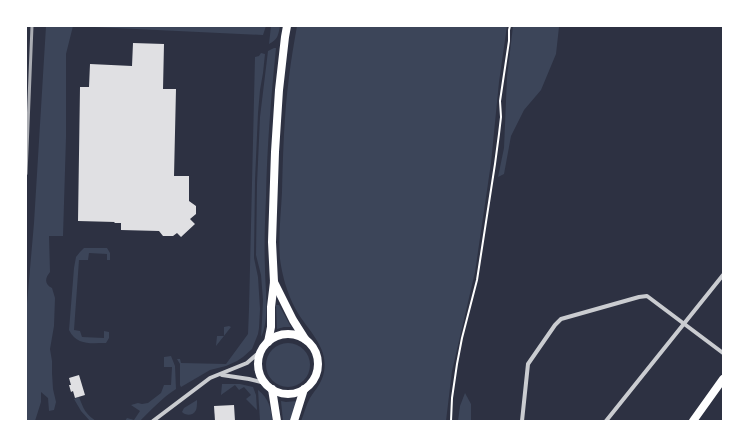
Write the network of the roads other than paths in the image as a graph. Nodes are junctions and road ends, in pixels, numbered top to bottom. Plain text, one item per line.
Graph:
1 (287, 26) edge
2 (723, 275) edge
3 (274, 282) junction
4 (684, 324) junction
5 (305, 339) junction
6 (268, 342) junction
7 (262, 350) junction
8 (723, 353) edge
9 (219, 374) junction
10 (723, 379) edge
11 (265, 383) junction
12 (272, 389) junction
13 (304, 389) junction
14 (153, 421) edge
15 (277, 421) edge
16 (294, 421) edge
17 (522, 421) edge
18 (606, 421) edge
19 (692, 421) edge

1 - 3 main road
2 - 4 street
3 - 5 main road
3 - 6 main road
4 - 8 street
4 - 17 street
4 - 18 street
5 - 6 main road
5 - 13 main road
6 - 7 main road
7 - 9 street
7 - 11 main road
9 - 11 street
9 - 14 street
10 - 19 main road
11 - 12 main road
12 - 13 main road
12 - 15 main road
13 - 16 main road

